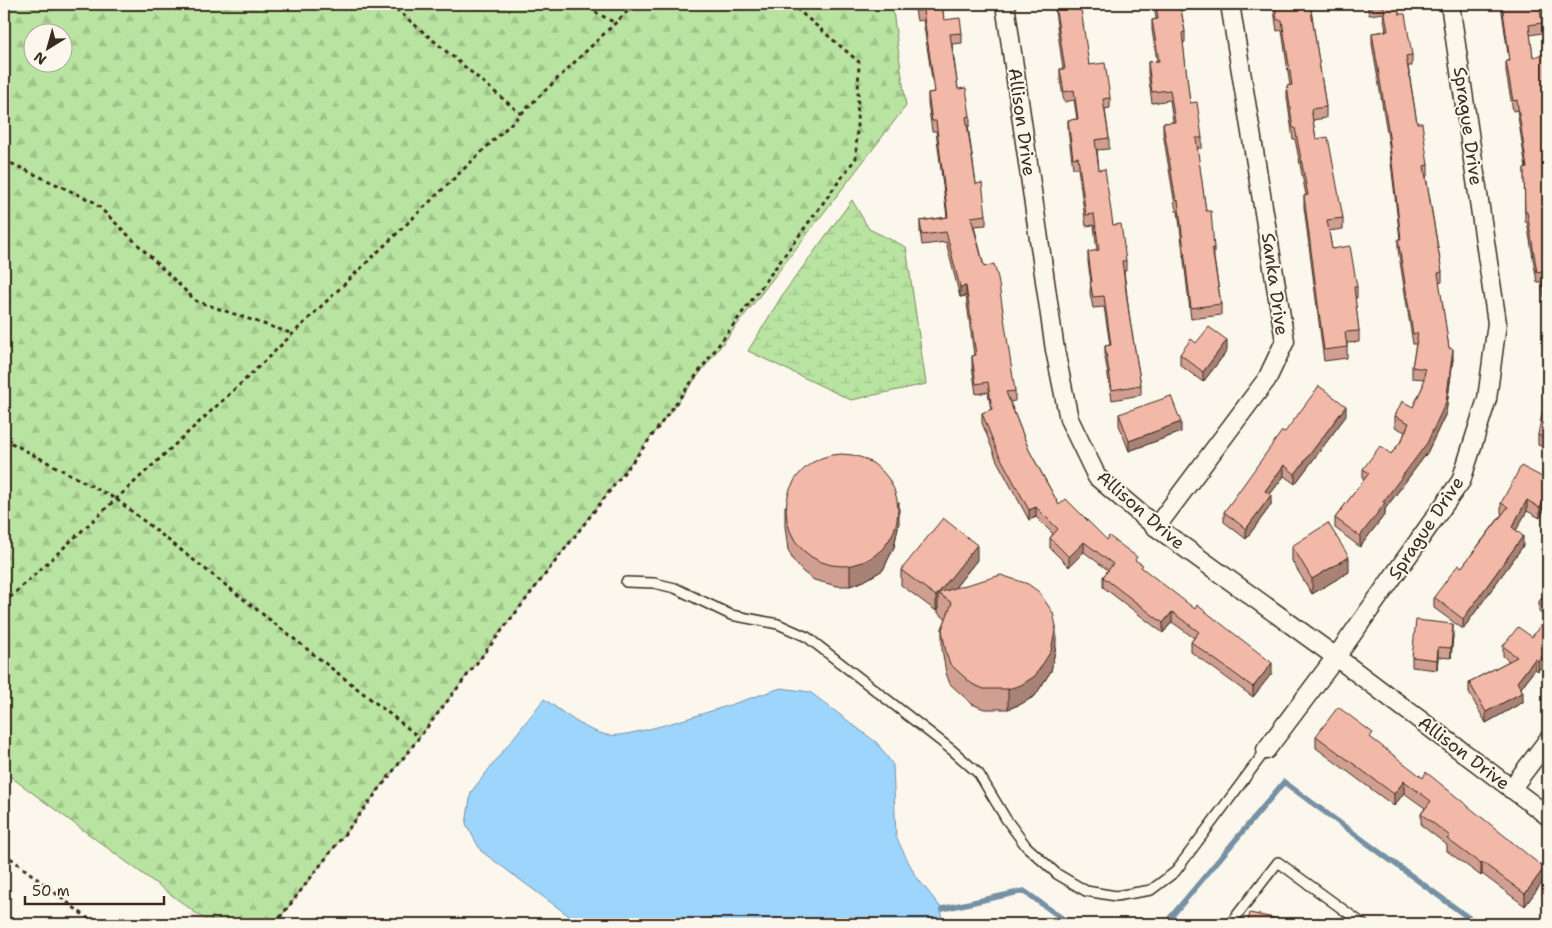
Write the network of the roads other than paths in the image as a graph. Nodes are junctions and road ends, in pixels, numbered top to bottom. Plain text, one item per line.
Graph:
1 (1005, 4) edge
2 (1230, 4) edge
3 (1450, 4) edge
4 (1156, 527) junction
5 (626, 582) dead end
6 (1336, 657) junction
7 (1548, 740) edge
8 (1266, 750) joint
9 (1511, 789) junction
10 (1548, 816) edge
11 (1230, 924) edge
12 (1364, 924) edge

1 - 4 street, Allison Drive
2 - 4 street, Sanka Drive
3 - 6 street, Sprague Drive
4 - 6 street, Allison Drive
5 - 8 lane
6 - 8 street, Sprague Drive
6 - 9 street, Allison Drive
7 - 9 street
9 - 10 street, Allison Drive
11 - 12 lane

